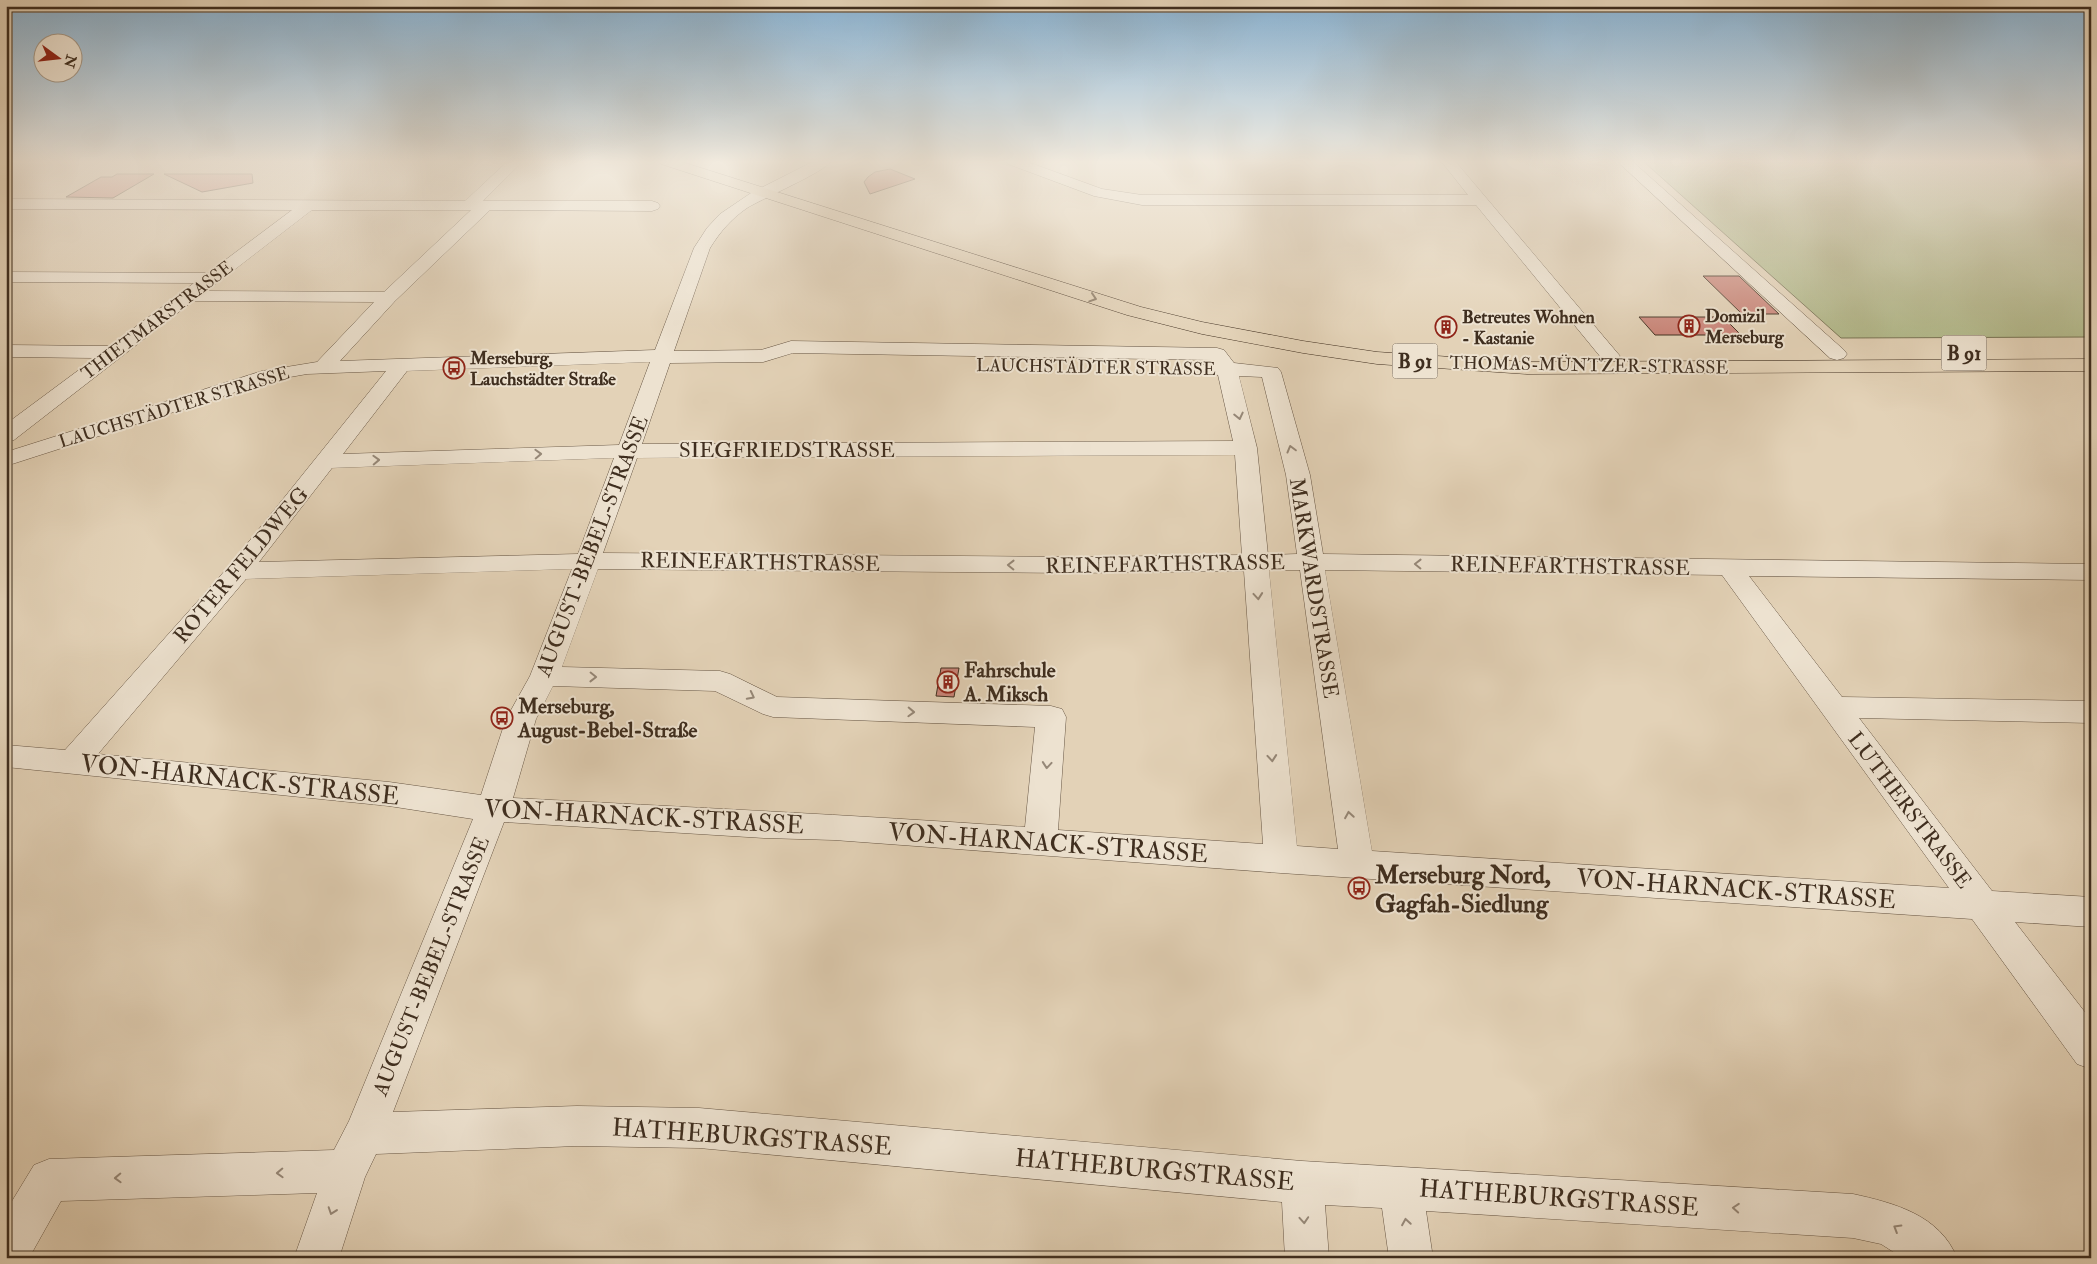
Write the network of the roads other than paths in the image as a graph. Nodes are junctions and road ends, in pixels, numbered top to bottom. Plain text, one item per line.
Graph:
1 (288, 220) edge
2 (463, 220) edge
3 (722, 220) edge
4 (861, 220) edge
5 (875, 220) edge
6 (1497, 220) edge
7 (1690, 220) edge
8 (6, 277) edge
9 (213, 278) junction
10 (189, 296) junction
11 (388, 297) junction
12 (6, 351) edge
13 (115, 352) junction
14 (2091, 352) edge
15 (1837, 354) junction
16 (663, 356) junction
17 (1610, 356) junction
18 (402, 364) junction
19 (2091, 365) edge
20 (323, 367) junction
21 (1227, 368) junction
22 (6, 435) edge
23 (1246, 448) junction
24 (629, 450) junction
25 (6, 459) edge
26 (327, 462) junction
27 (588, 561) junction
28 (1311, 562) junction
29 (1255, 564) junction
30 (1730, 568) junction
31 (239, 572) junction
32 (2091, 572) edge
33 (544, 676) junction
34 (1832, 707) junction
35 (2091, 712) edge
36 (6, 756) edge
37 (74, 761) junction
38 (493, 809) junction
39 (1040, 842) junction
40 (1281, 859) junction
41 (1357, 863) junction
42 (1982, 905) junction
43 (2091, 912) edge
44 (2091, 1051) edge
45 (364, 1134) junction
46 (346, 1171) junction
47 (1302, 1182) junction
48 (1401, 1187) junction
49 (6, 1254) edge
50 (316, 1258) edge
51 (1307, 1258) edge
52 (1411, 1258) edge
53 (1935, 1258) edge

1 - 9 street, THIETMARSTRASSE
2 - 11 street
3 - 16 street, AUGUST-BEBEL-STRASSE
4 -> 19 main road, THOMAS-MÜNTZER-STRASSE / B 91
5 - 17 main road, THOMAS-MÜNTZER-STRASSE / B 91
6 - 17 street
7 - 15 street
8 - 9 street
9 - 10 street, THIETMARSTRASSE
10 - 11 street
10 - 13 street, THIETMARSTRASSE
11 - 20 street
12 - 13 street
13 - 22 street, THIETMARSTRASSE
14 - 15 main road, THOMAS-MÜNTZER-STRASSE / B 91
15 - 17 main road, THOMAS-MÜNTZER-STRASSE / B 91
16 - 18 street, LAUCHSTÄDTER STRASSE
16 - 21 street, LAUCHSTÄDTER STRASSE
16 - 24 street, AUGUST-BEBEL-STRASSE
18 - 20 street, LAUCHSTÄDTER STRASSE
18 - 26 street, ROTER FELDWEG
20 - 25 street, LAUCHSTÄDTER STRASSE
21 -> 23 street
28 -> 21 street, MARKWARDSTRASSE
23 - 24 street, SIEGFRIEDSTRASSE
23 - 29 street
26 -> 24 street, SIEGFRIEDSTRASSE
24 - 27 street, AUGUST-BEBEL-STRASSE
26 - 31 street, ROTER FELDWEG
29 -> 27 street, REINEFARTHSTRASSE
27 - 31 street, REINEFARTHSTRASSE
27 - 33 street, AUGUST-BEBEL-STRASSE
28 - 29 street, REINEFARTHSTRASSE
30 -> 28 street, REINEFARTHSTRASSE
41 -> 28 street, MARKWARDSTRASSE
29 -> 40 street
30 - 32 street, REINEFARTHSTRASSE
30 - 34 street, LUTHERSTRASSE
31 - 37 street, ROTER FELDWEG
33 - 38 street, AUGUST-BEBEL-STRASSE
33 -> 39 street
34 - 35 street
34 - 42 street, LUTHERSTRASSE
36 - 37 street, VON-HARNACK-STRASSE
37 - 38 street, VON-HARNACK-STRASSE
38 - 39 street, VON-HARNACK-STRASSE
38 - 45 street, AUGUST-BEBEL-STRASSE
39 - 40 street, VON-HARNACK-STRASSE
40 - 41 street, VON-HARNACK-STRASSE
41 - 42 street, VON-HARNACK-STRASSE
42 - 43 street, VON-HARNACK-STRASSE
42 - 44 street, LUTHERSTRASSE
45 - 46 street, AUGUST-BEBEL-STRASSE
45 - 47 street, HATHEBURGSTRASSE
46 -> 49 street
46 -> 50 street, AUGUST-BEBEL-STRASSE
47 - 48 street, HATHEBURGSTRASSE
47 -> 51 street
52 -> 48 street
53 -> 48 street, HATHEBURGSTRASSE

